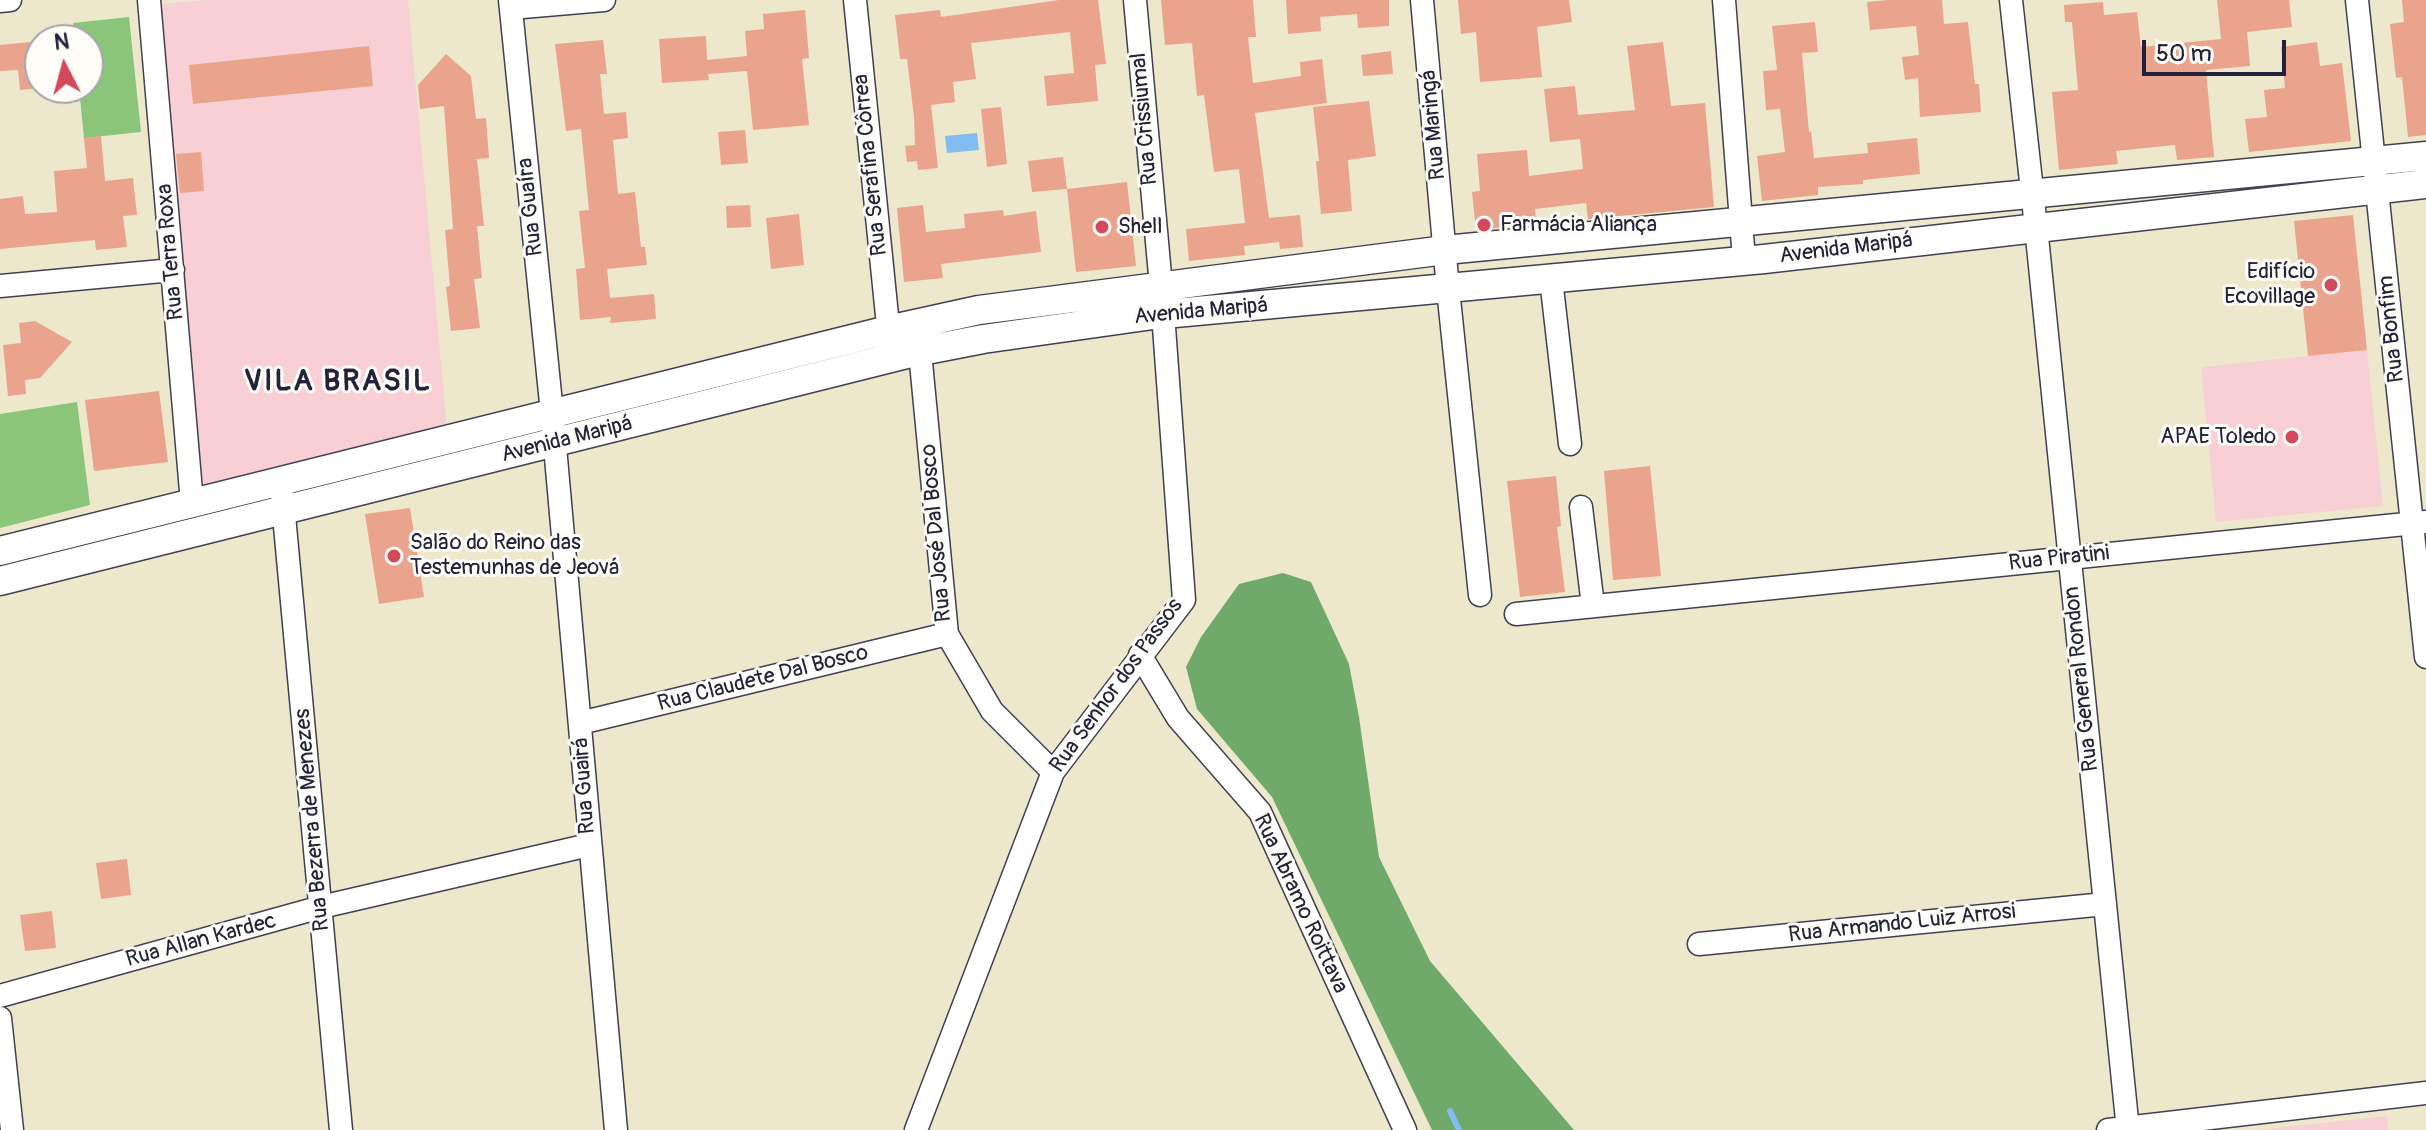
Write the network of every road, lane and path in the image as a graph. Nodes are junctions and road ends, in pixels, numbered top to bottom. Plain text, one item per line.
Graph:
1 (10, 0) edge
2 (149, 0) edge
3 (604, 0) edge
4 (855, 0) edge
5 (1135, 0) edge
6 (1422, 0) edge
7 (1724, 0) edge
8 (2011, 0) edge
9 (2357, 0) edge
10 (0, 1) edge
11 (510, 4) edge
12 (2426, 156) edge
13 (2376, 175) junction
14 (2426, 184) edge
15 (2033, 194) junction
16 (1743, 222) junction
17 (2036, 227) junction
18 (1444, 250) junction
19 (1744, 260) junction
20 (173, 270) junction
21 (1551, 279) junction
22 (0, 286) edge
23 (1160, 286) junction
24 (1447, 289) junction
25 (1162, 315) junction
26 (919, 338) junction
27 (878, 347) junction
28 (552, 413) junction
29 (555, 442) junction
30 (1570, 444) dead end
31 (349, 463) junction
32 (281, 481) junction
33 (357, 494) junction
34 (192, 503) junction
35 (1581, 507) dead end
36 (284, 511) junction
37 (2419, 523) edge
38 (0, 551) edge
39 (2069, 558) junction
40 (0, 581) edge
41 (1480, 595) dead end
42 (1593, 606) junction
43 (1516, 614) dead end
44 (947, 634) junction
45 (1140, 655) junction
46 (2426, 657) edge
47 (580, 723) junction
48 (1053, 772) junction
49 (589, 845) junction
50 (2105, 904) junction
51 (321, 907) junction
52 (1699, 944) dead end
53 (0, 996) edge
54 (0, 1018) edge
55 (2426, 1093) edge
56 (2121, 1129) edge
57 (12, 1130) edge
58 (341, 1130) edge
59 (616, 1130) edge
60 (916, 1130) edge
61 (1405, 1130) edge

1 - 10 street
2 - 20 street, Rua Terra Roxa
3 - 11 street
4 - 27 street, Rua Serafina Côrrea
5 - 23 street, Rua Crissiumal
6 - 18 street, Rua Maringá
7 - 16 street
8 - 15 street
9 - 13 street, Rua Bonfim
11 - 28 street, Rua Guaíra
12 - 13 main road, Avenida Maripá
13 - 14 main road, Avenida Maripá
13 - 15 main road, Avenida Maripá
13 - 17 main road, Avenida Maripá
13 - 37 street, Rua Bonfim
15 - 16 main road, Avenida Maripá
15 - 17 street, Rua General Rondon
16 - 18 main road, Avenida Maripá
16 - 19 main road
17 - 19 main road, Avenida Maripá
17 - 39 street, Rua General Rondon
18 - 23 main road, Avenida Maripá
18 - 24 main road
19 - 21 main road, Avenida Maripá
20 - 22 street
20 - 34 street, Rua Terra Roxa
21 - 24 main road, Avenida Maripá
21 - 30 street
23 - 25 main road
23 - 25 main road
23 - 26 main road, Avenida Maripá
24 - 25 main road, Avenida Maripá
24 - 41 street
25 - 26 main road, Avenida Maripá
25 - 45 street, Rua Senhor dos Passos
26 - 27 main road, Avenida Maripá
26 - 44 street, Rua José Dal Bosco
27 - 28 main road, Avenida Maripá
27 - 29 main road, Avenida Maripá
28 - 29 street, Rua Guaíra
28 - 31 main road, Avenida Maripá
29 - 33 main road, Avenida Maripá
29 - 47 street, Rua Guairá
31 - 32 main road, Avenida Maripá
31 - 33 main road
32 - 34 main road, Avenida Maripá
32 - 36 street, Rua Bezerra de Menezes
33 - 36 main road, Avenida Maripá
34 - 38 main road, Avenida Maripá
35 - 42 street
36 - 40 main road, Avenida Maripá
36 - 51 street, Rua Bezerra de Menezes
37 - 39 street, Rua Piratini
37 - 46 street, Rua Bonfim
39 - 42 street, Rua Piratini
39 - 50 street, Rua General Rondon
42 - 43 street, Rua Piratini
44 - 47 street, Rua Claudete Dal Bosco
44 - 48 street, Rua José Dal Bosco
45 - 48 street, Rua Senhor dos Passos
45 - 61 street, Rua Abramo Roittava
47 - 49 street, Rua Guairá
48 - 60 street, Rua Senhor dos Passos
49 - 51 street, Rua Allan Kardec
49 - 59 street, Rua Guairá
50 - 52 street, Rua Armando Luiz Arrosi
50 - 56 street, Rua General Rondon
51 - 53 street, Rua Allan Kardec
51 - 58 street, Rua Bezerra de Menezes
54 - 57 street
55 - 56 street

